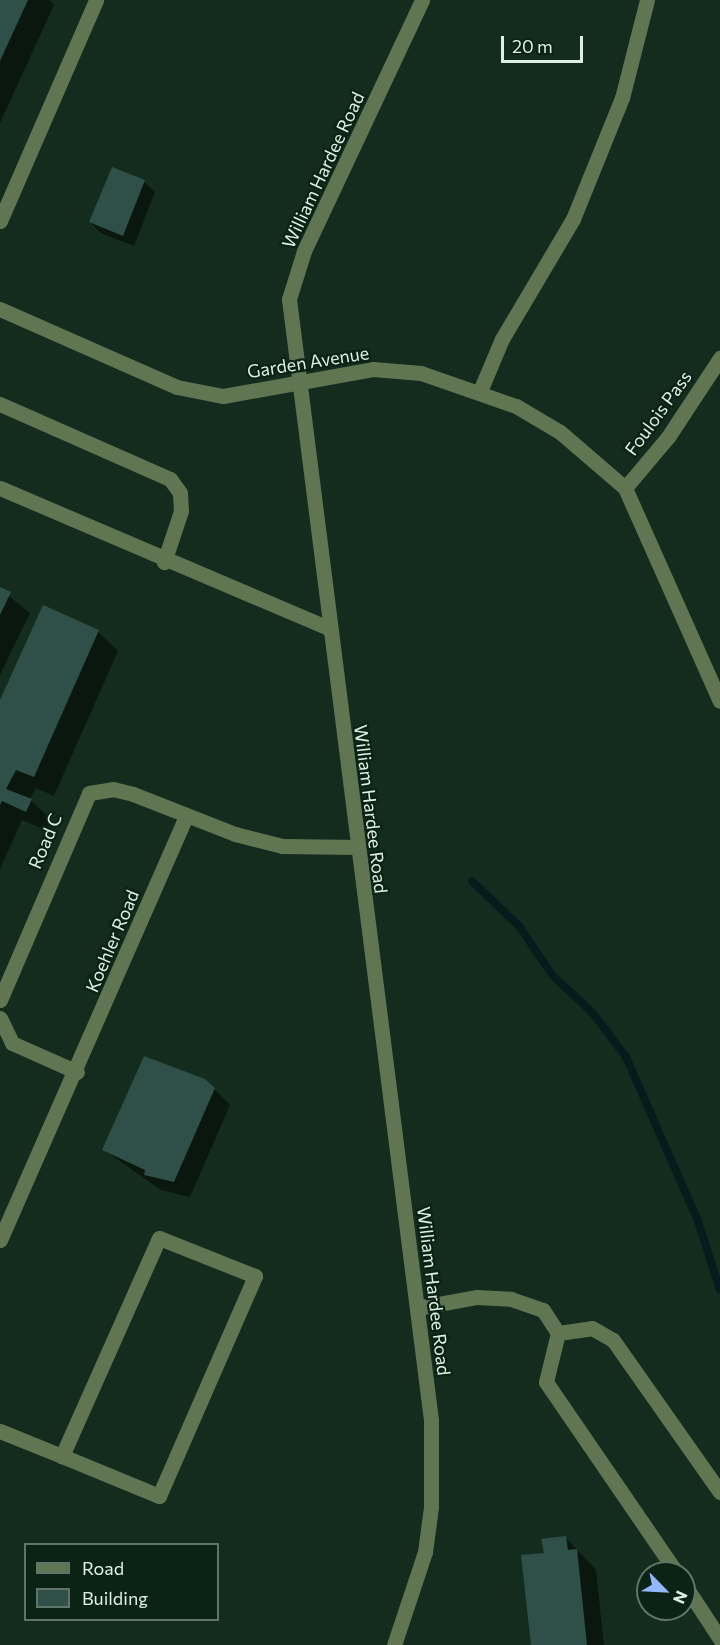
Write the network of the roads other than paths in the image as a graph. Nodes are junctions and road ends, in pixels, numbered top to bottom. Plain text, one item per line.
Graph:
1 (96, 0) edge
2 (422, 0) edge
3 (647, 0) edge
4 (0, 221) edge
5 (0, 309) edge
6 (720, 358) edge
7 (298, 384) junction
8 (480, 390) junction
9 (0, 404) edge
10 (0, 488) edge
11 (625, 488) junction
12 (164, 562) junction
13 (329, 628) junction
14 (714, 670) edge
15 (720, 701) edge
16 (186, 817) junction
17 (357, 847) junction
18 (0, 1000) edge
19 (0, 1018) edge
20 (77, 1072) junction
21 (0, 1240) edge
22 (417, 1308) junction
23 (558, 1333) junction
24 (0, 1431) edge
25 (62, 1456) junction
26 (720, 1492) edge
27 (669, 1561) edge
28 (696, 1602) edge
29 (720, 1639) edge
30 (394, 1645) edge

1 - 4 street
2 - 7 street, William Hardee Road
3 - 8 street
5 - 7 street, Garden Avenue
6 - 11 street, Foulois Pass
7 - 8 street, Garden Avenue
7 - 13 street, William Hardee Road
8 - 11 street, Garden Avenue
9 - 12 street
10 - 12 street
11 - 14 street, Garden Avenue
12 - 13 street
13 - 17 street, William Hardee Road
14 - 15 street, Garden Avenue
16 - 17 street
16 - 18 street, Road C
16 - 20 street, Koehler Road
17 - 22 street, William Hardee Road
19 - 20 street
20 - 21 street, Koehler Road
22 - 23 street
22 - 30 street, William Hardee Road
23 - 26 street
23 - 27 street
24 - 25 street
25 - 25 street
28 - 29 street

